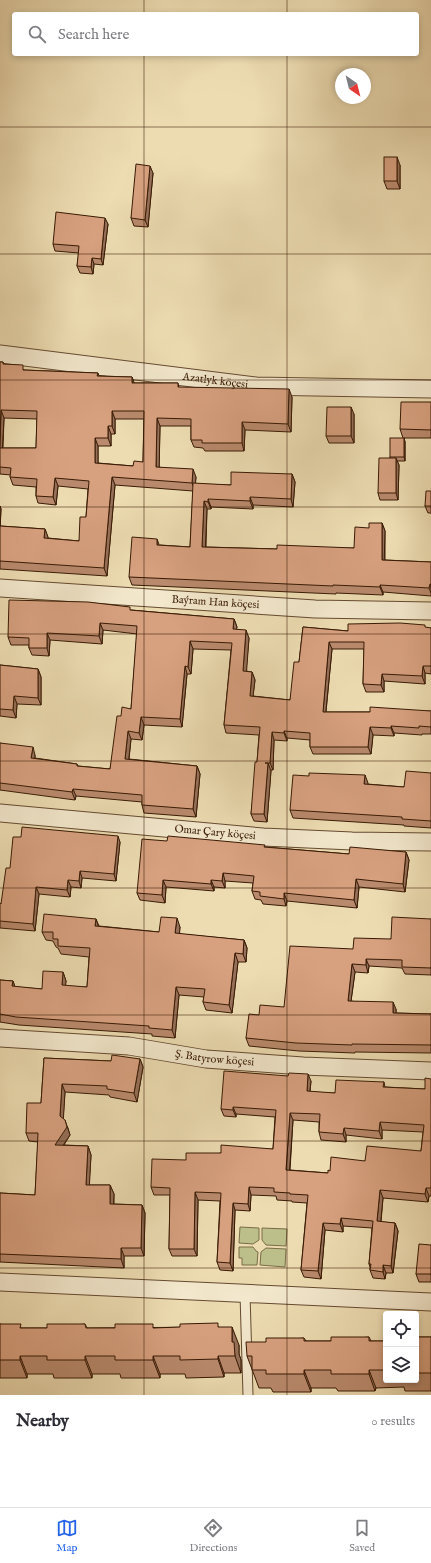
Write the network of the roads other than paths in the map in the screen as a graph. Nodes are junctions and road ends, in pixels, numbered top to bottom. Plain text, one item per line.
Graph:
1 (0, 354) edge
2 (431, 389) edge
3 (0, 588) edge
4 (431, 611) edge
5 (0, 813) edge
6 (431, 842) edge
7 (0, 1038) edge
8 (431, 1071) edge
9 (0, 1282) edge
10 (245, 1294) junction
11 (431, 1302) edge
12 (248, 1395) edge

1 - 2 street, Azatlyk köçesi
3 - 4 street, Baýram Han köçesi
5 - 6 street, Omar Çary köçesi
7 - 8 street, Ş. Batyrow köçesi
9 - 10 street
10 - 11 street
10 - 12 lane

